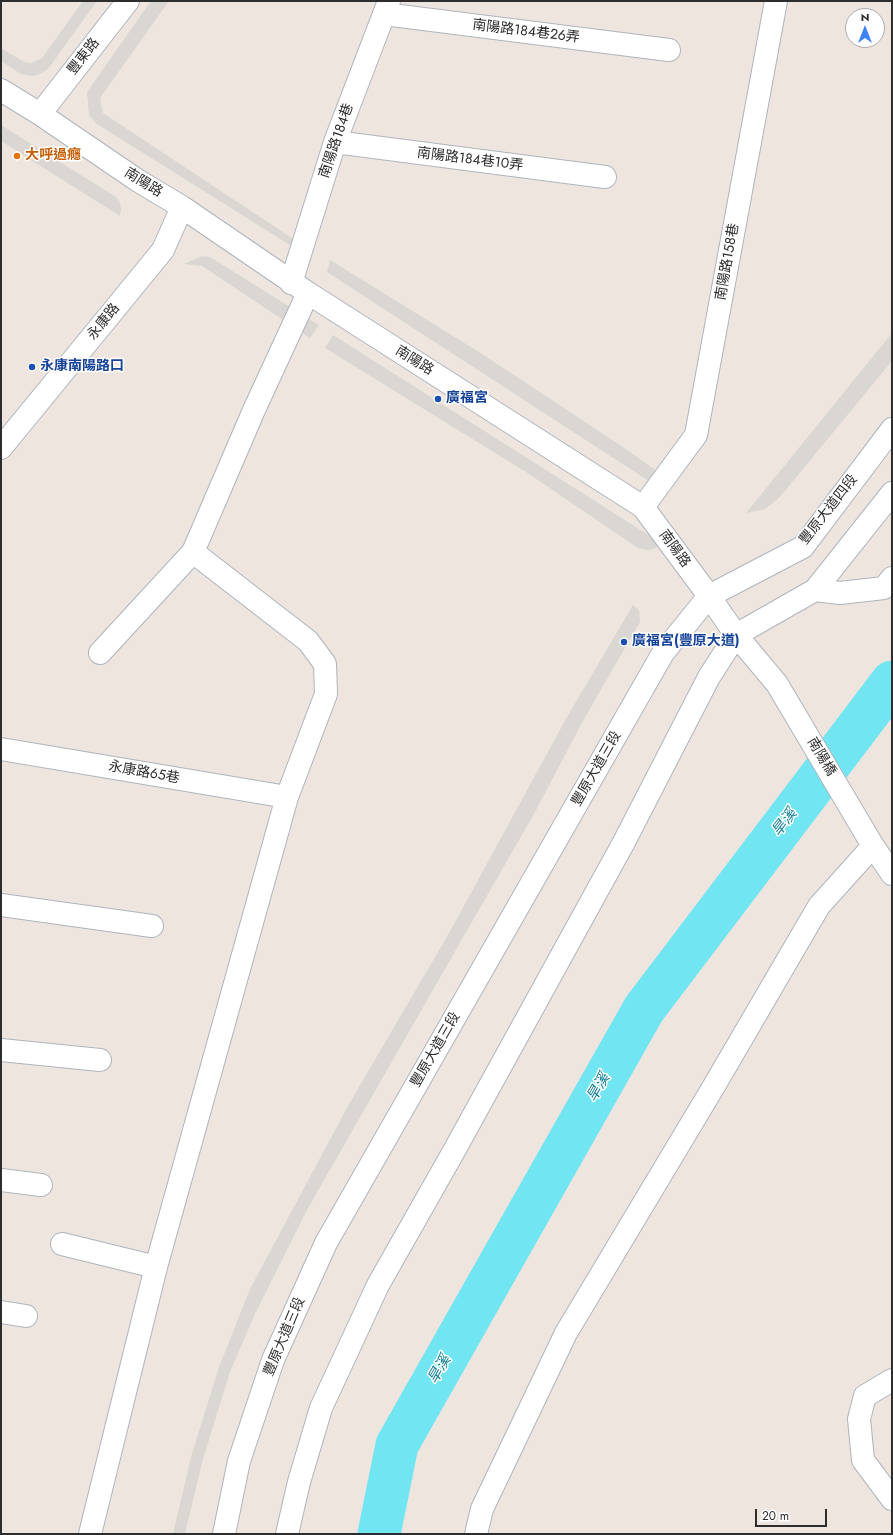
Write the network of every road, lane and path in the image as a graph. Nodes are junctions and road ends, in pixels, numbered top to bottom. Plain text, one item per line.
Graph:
1 (128, 1) edge
2 (776, 1) edge
3 (386, 8) edge
4 (669, 50) dead end
5 (1, 90) edge
6 (40, 114) junction
7 (335, 142) junction
8 (605, 177) dead end
9 (182, 207) junction
10 (300, 288) junction
11 (892, 429) edge
12 (1, 448) edge
13 (892, 493) edge
14 (643, 506) junction
15 (194, 552) junction
16 (892, 578) edge
17 (815, 590) junction
18 (709, 596) junction
19 (736, 635) junction
20 (100, 653) dead end
21 (776, 684) joint
22 (1, 749) edge
23 (287, 797) junction
24 (869, 838) junction
25 (892, 874) edge
26 (1, 905) edge
27 (152, 926) dead end
28 (1, 1050) edge
29 (100, 1060) dead end
30 (1, 1180) edge
31 (41, 1185) dead end
32 (62, 1244) dead end
33 (156, 1267) junction
34 (1, 1312) edge
35 (26, 1316) dead end
36 (892, 1380) edge
37 (892, 1499) edge
38 (90, 1534) edge
39 (224, 1534) edge
40 (287, 1534) edge
41 (476, 1534) edge

1 - 6 street, 豐東路
2 - 14 street, 南陽路158巷
3 - 4 street, 南陽路184巷26弄
3 - 7 street, 南陽路184巷
5 - 6 street, 南陽路
6 - 9 street, 南陽路
7 - 8 street, 南陽路184巷10弄
7 - 10 street, 南陽路184巷
9 - 10 street, 南陽路
9 - 12 street, 永康路
10 - 14 street, 南陽路
10 - 15 street, 南陽路184巷
11 - 18 street, 豐原大道四段
13 - 17 street
14 - 18 street, 南陽路
15 - 20 street
15 - 23 street
16 - 17 street
17 - 19 street
18 - 19 street, 南陽路
18 - 39 street, 豐原大道三段
19 - 21 street, 南陽路
19 - 40 street
21 - 24 street, 南陽橋
22 - 23 street, 永康路65巷
23 - 33 street
24 - 25 street
24 - 41 street
26 - 27 street
28 - 29 street
30 - 31 street
32 - 33 street
33 - 38 street
34 - 35 street
36 - 37 street

